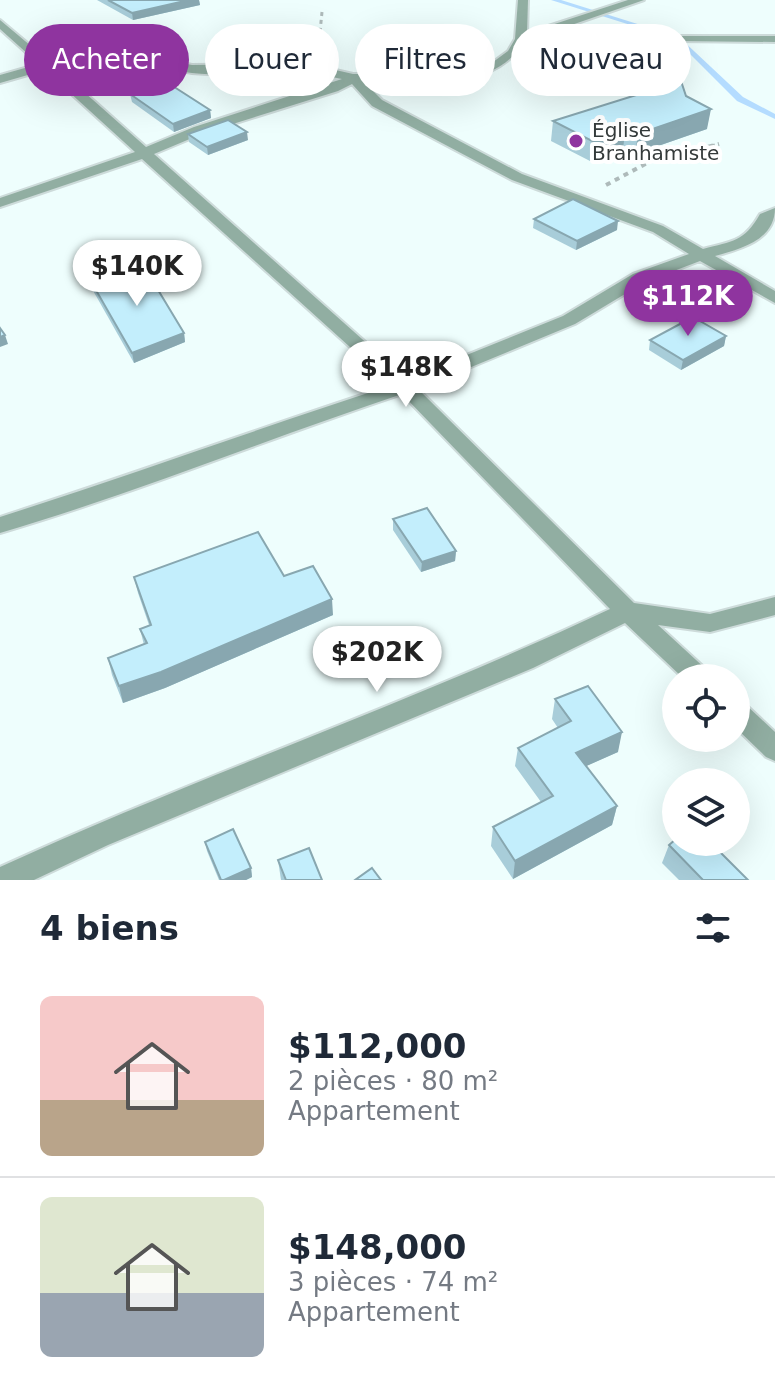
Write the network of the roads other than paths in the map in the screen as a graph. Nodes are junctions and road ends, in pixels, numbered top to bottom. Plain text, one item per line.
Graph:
1 (523, 0) edge
2 (639, 0) edge
3 (0, 23) edge
4 (522, 24) edge
5 (574, 24) edge
6 (691, 38) edge
7 (775, 41) edge
8 (24, 46) edge
9 (511, 54) edge
10 (189, 68) edge
11 (24, 72) edge
12 (353, 78) junction
13 (0, 79) edge
14 (78, 96) edge
15 (142, 154) junction
16 (0, 203) edge
17 (775, 213) edge
18 (703, 254) junction
19 (775, 298) edge
20 (405, 387) junction
21 (0, 525) edge
22 (775, 606) edge
23 (628, 611) junction
24 (684, 664) edge
25 (750, 725) edge
26 (775, 749) edge
27 (3, 880) edge

1 - 4 street
2 - 5 street
3 - 8 street
6 - 7 street
9 - 12 street
10 - 12 street
11 - 13 street
12 - 15 street
12 - 18 street
14 - 15 street
15 - 16 street
15 - 20 street
17 - 18 street
18 - 19 street
18 - 20 street
20 - 21 street
20 - 23 street
22 - 23 street
23 - 24 street
23 - 27 street
25 - 26 street

